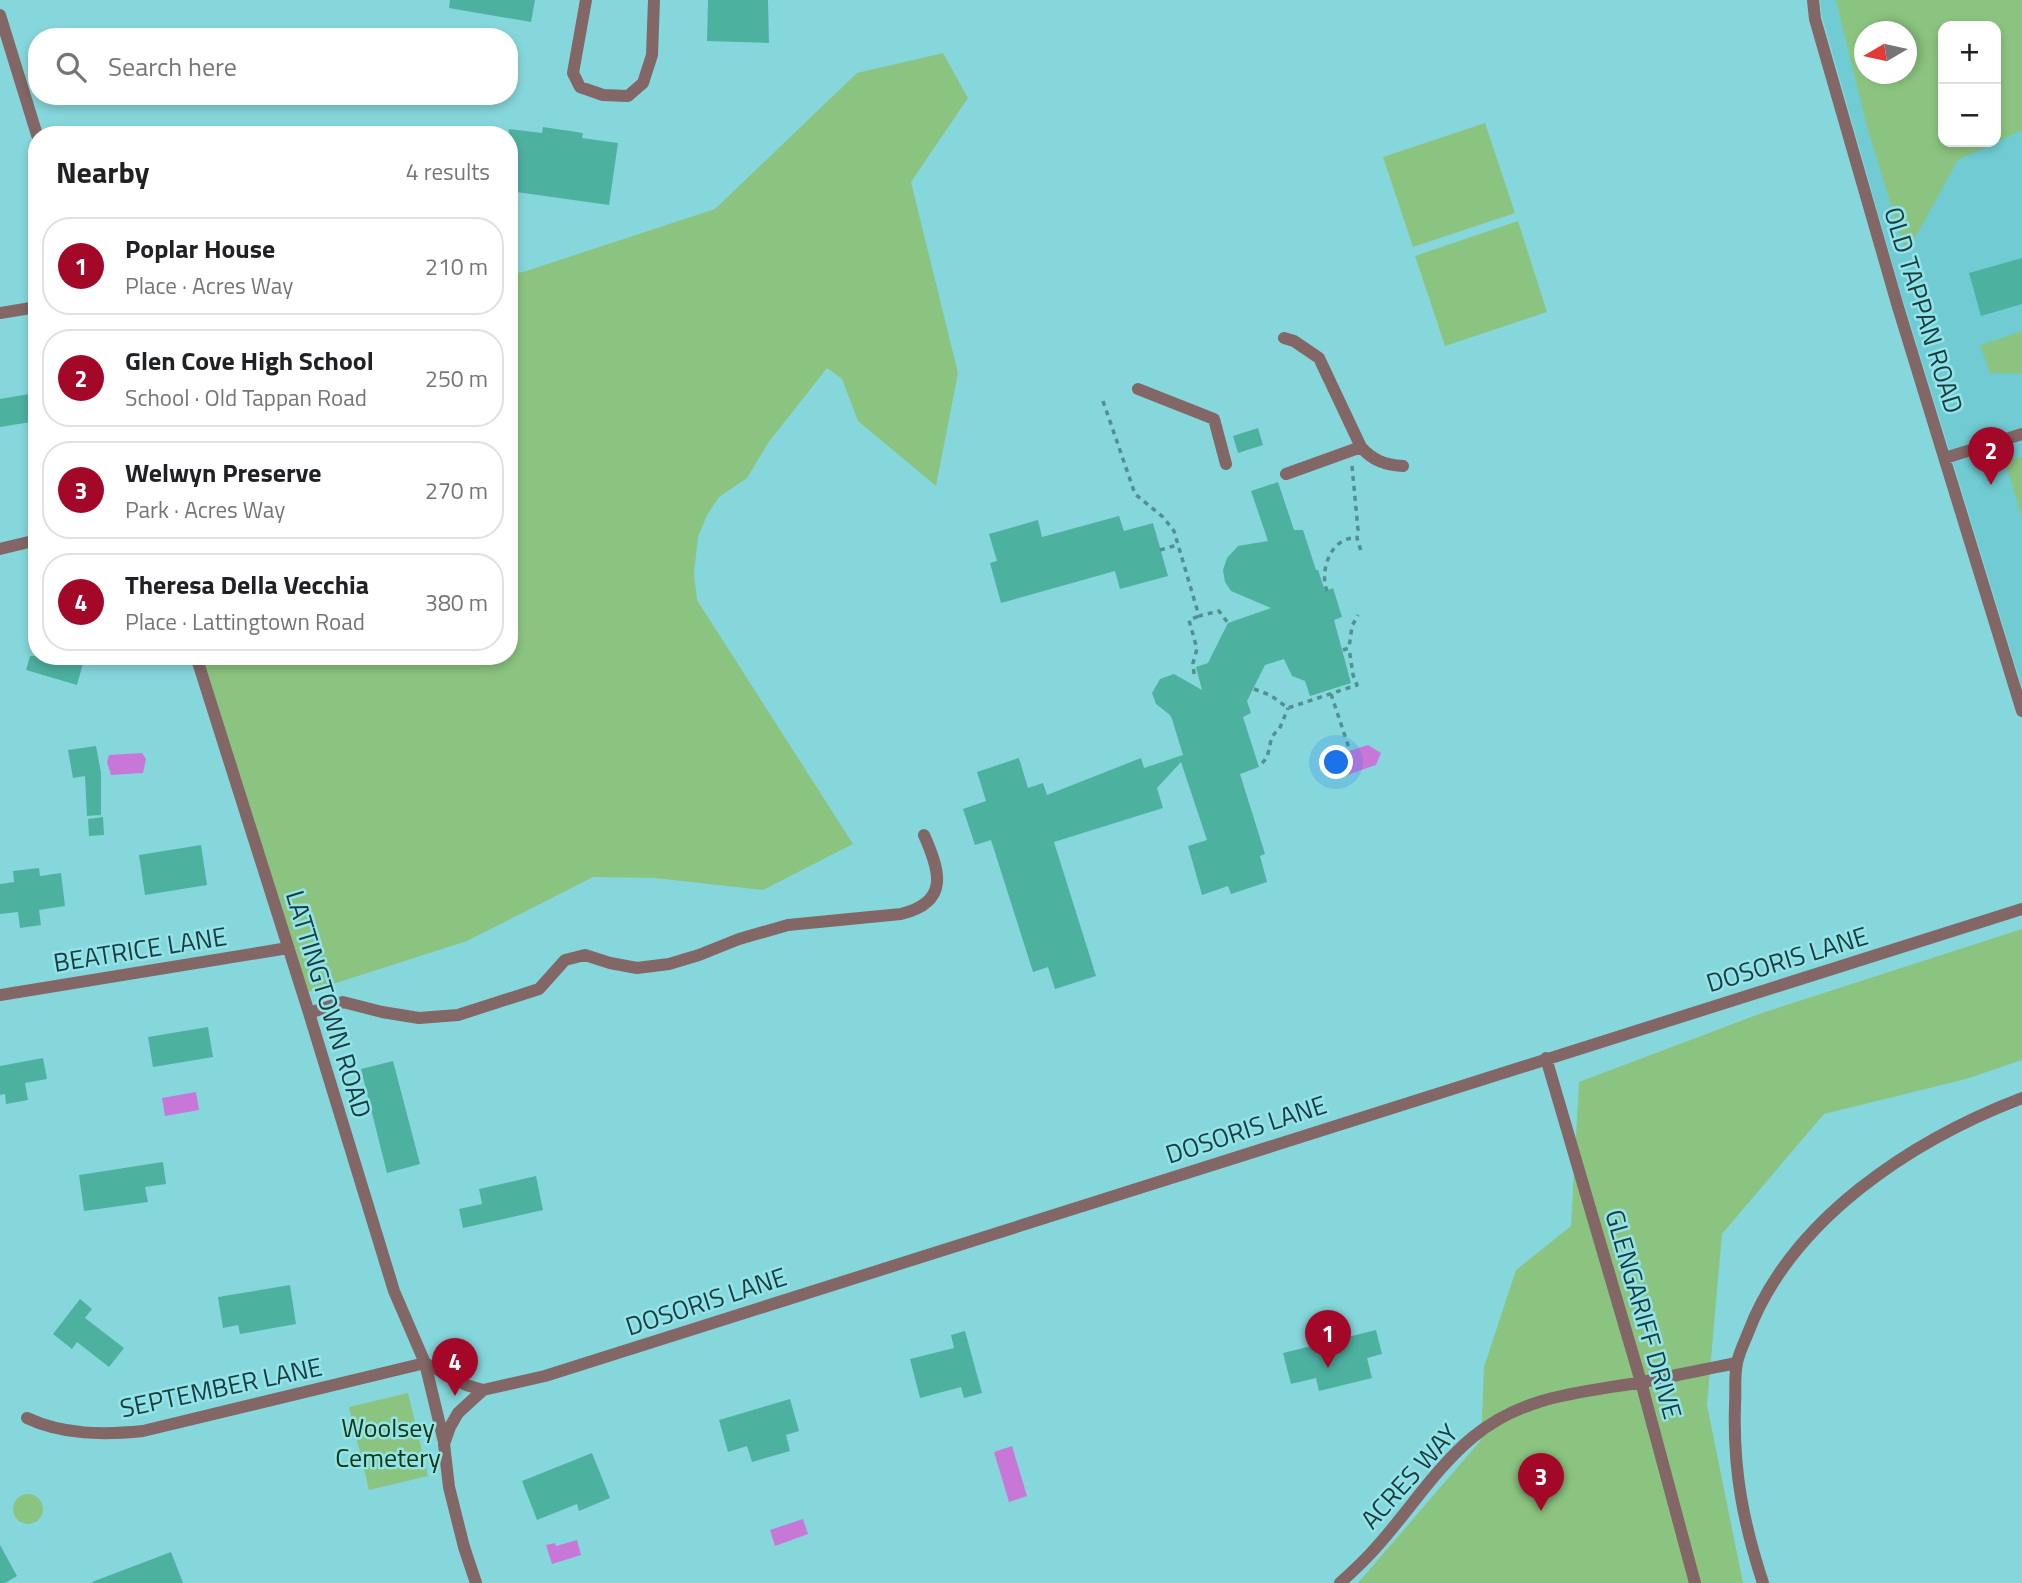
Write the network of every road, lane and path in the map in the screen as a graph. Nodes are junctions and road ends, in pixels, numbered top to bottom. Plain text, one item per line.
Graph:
1 (586, 0) edge
2 (654, 0) edge
3 (1812, 0) edge
4 (0, 15) edge
5 (34, 126) edge
6 (28, 308) edge
7 (0, 313) edge
8 (1284, 338) dead end
9 (1138, 389) dead end
10 (1103, 401) dead end
11 (2022, 434) edge
12 (1355, 448) junction
13 (1945, 458) junction
14 (1226, 464) dead end
15 (1403, 466) dead end
16 (1286, 474) dead end
17 (1356, 538) junction
18 (28, 542) edge
19 (1177, 545) junction
20 (0, 549) edge
21 (1160, 550) dead end
22 (1361, 551) dead end
23 (1326, 591) dead end
24 (1358, 615) dead end
25 (1199, 616) junction
26 (1228, 623) dead end
27 (1349, 648) junction
28 (1343, 650) dead end
29 (199, 665) edge
30 (1194, 674) dead end
31 (1254, 689) dead end
32 (1331, 694) junction
33 (1288, 708) junction
34 (2022, 711) edge
35 (1350, 751) dead end
36 (1262, 763) dead end
37 (924, 835) dead end
38 (2022, 909) edge
39 (288, 948) junction
40 (0, 995) edge
41 (309, 1013) junction
42 (1546, 1059) junction
43 (2022, 1098) edge
44 (425, 1363) junction
45 (1737, 1363) junction
46 (1641, 1382) junction
47 (484, 1390) junction
48 (27, 1418) dead end
49 (444, 1444) junction
50 (476, 1583) edge
51 (1340, 1583) edge
52 (1695, 1583) edge
53 (1763, 1583) edge

1 - 2 street
3 - 13 street, OLD TAPPAN ROAD
4 - 5 street
6 - 7 street
8 - 12 street
9 - 14 street
10 - 19 path
11 - 13 street
12 - 15 street
12 - 16 street
12 - 17 path
13 - 34 street, OLD TAPPAN ROAD
17 - 22 path
17 - 23 path
18 - 20 street
19 - 21 path
19 - 25 path
24 - 27 path
25 - 26 path
25 - 30 path
27 - 28 path
27 - 32 path
29 - 39 street, LATTINGTOWN ROAD
31 - 33 path
32 - 33 path
32 - 35 path
33 - 36 path
37 - 41 street
38 - 42 street, DOSORIS LANE
39 - 40 street, BEATRICE LANE
39 - 41 street, LATTINGTOWN ROAD
41 - 44 street, LATTINGTOWN ROAD
42 - 46 street, GLENGARIFF DRIVE
42 - 47 street, DOSORIS LANE
43 - 45 street
44 - 47 street
44 - 48 street, SEPTEMBER LANE
44 - 49 street, LATTINGTOWN ROAD
45 - 46 street, ACRES WAY
45 - 53 street
46 - 51 street, ACRES WAY
46 - 52 street, GLENGARIFF DRIVE
47 - 49 street
49 - 50 street, LATTINGTOWN ROAD

